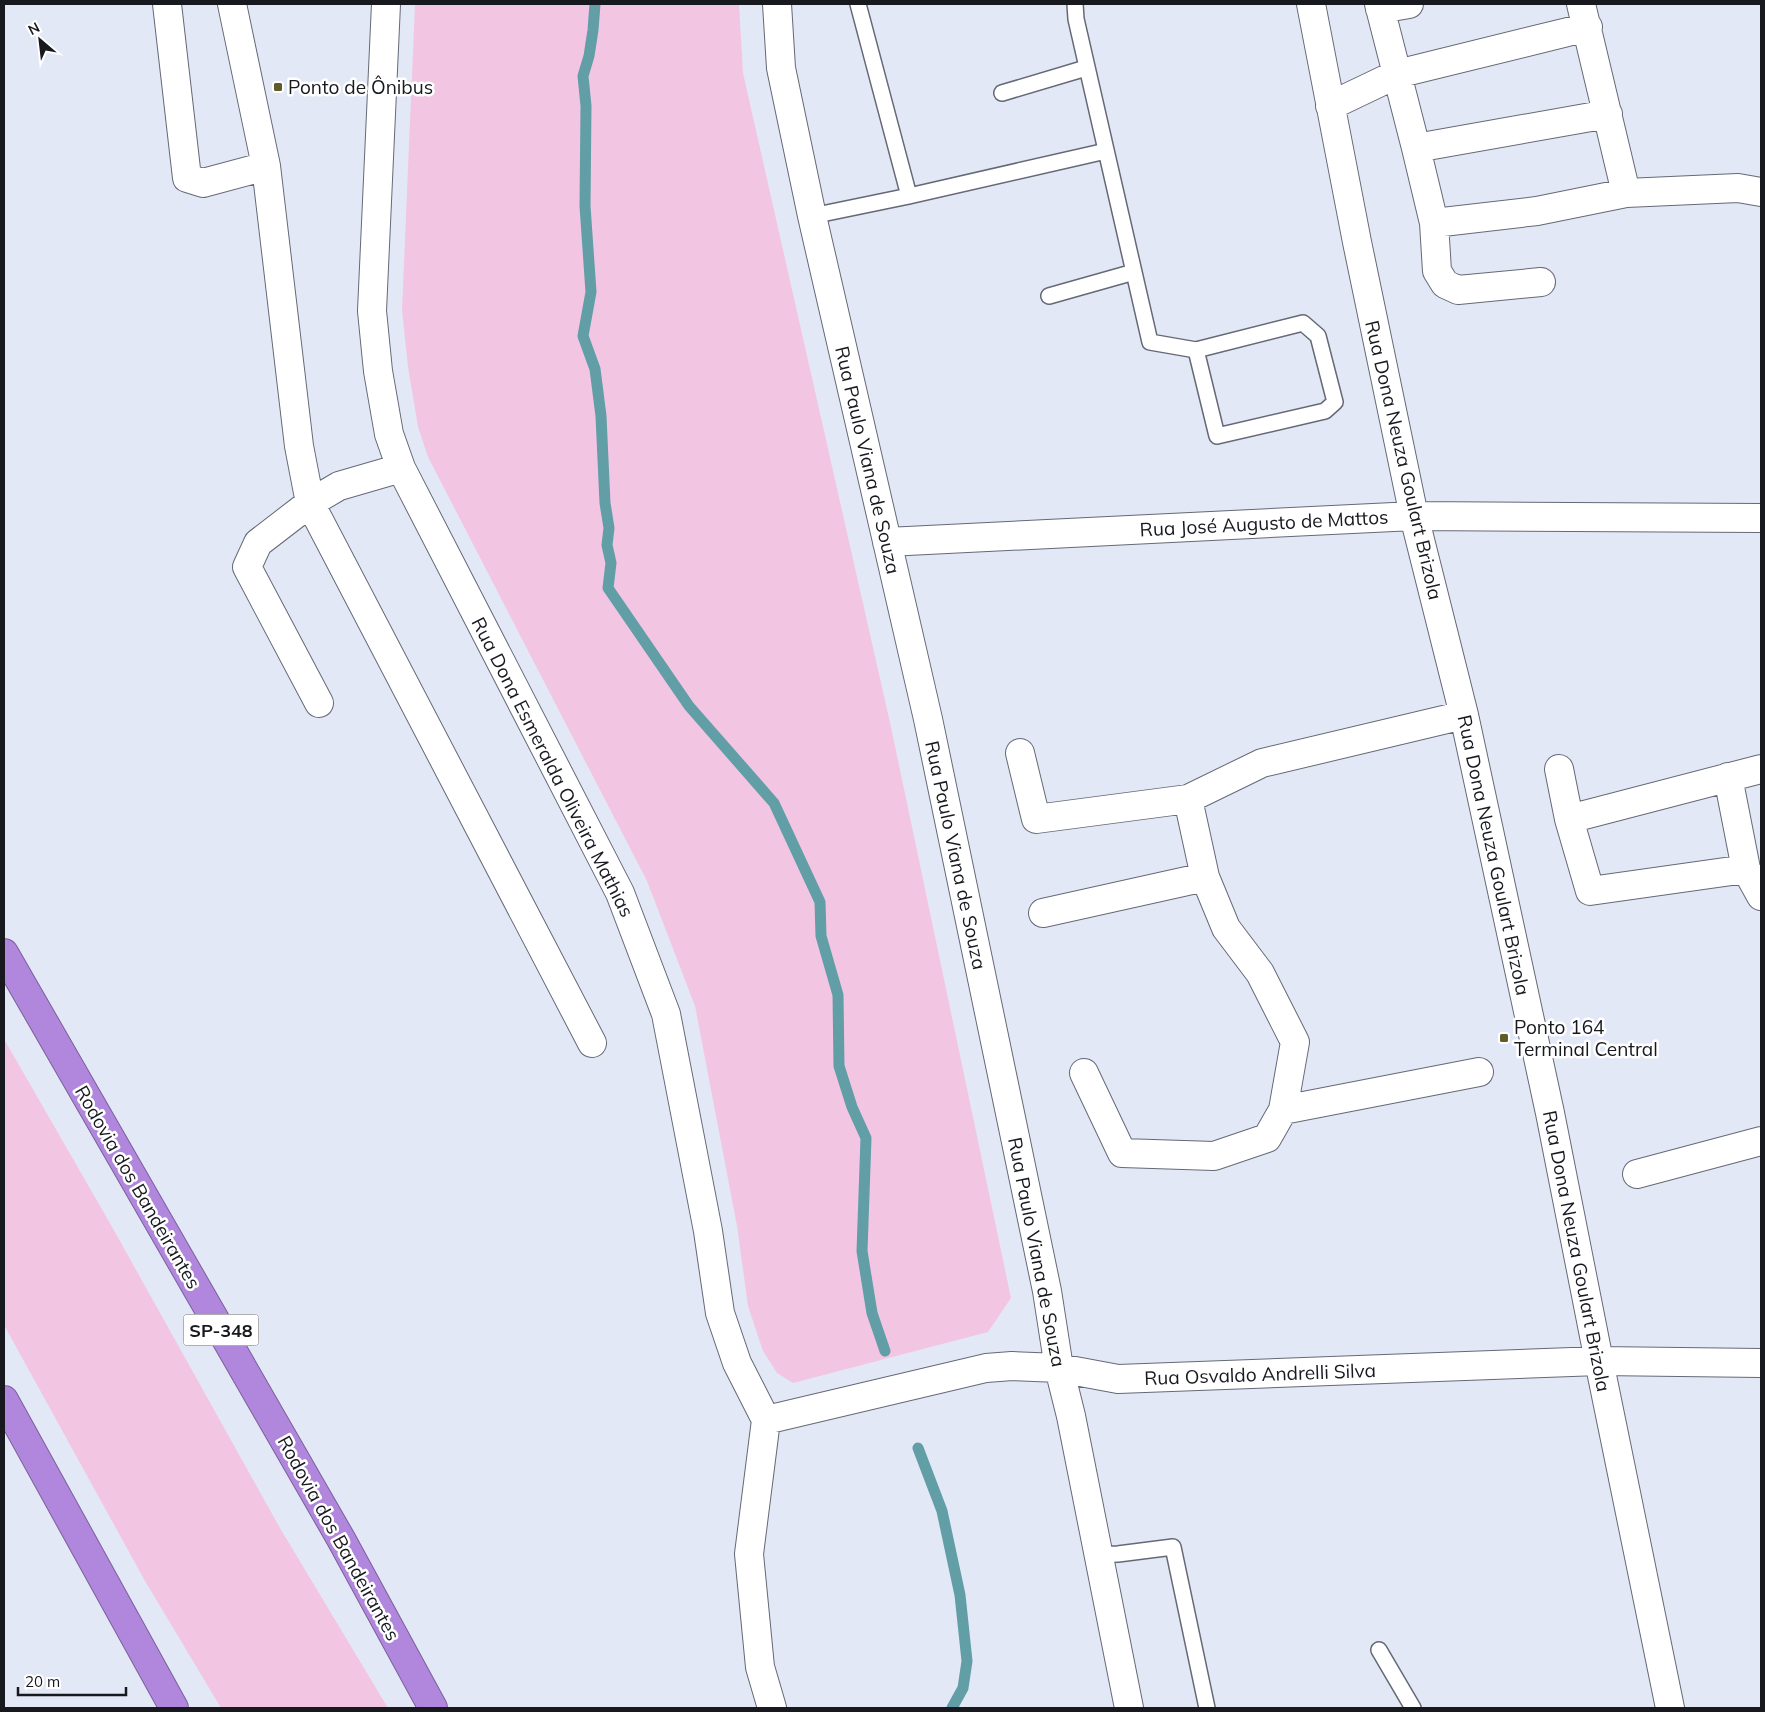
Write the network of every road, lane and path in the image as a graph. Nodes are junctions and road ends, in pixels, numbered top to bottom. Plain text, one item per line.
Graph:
1 (167, 4) edge
2 (232, 4) edge
3 (386, 4) edge
4 (777, 4) edge
5 (858, 4) edge
6 (1075, 4) edge
7 (1311, 4) edge
8 (1409, 4) edge
9 (1379, 6) edge
10 (1585, 15) edge
11 (1086, 68) junction
12 (1397, 74) junction
13 (1002, 93) dead end
14 (1330, 106) junction
15 (1608, 114) junction
16 (1416, 148) junction
17 (1106, 151) junction
18 (266, 166) junction
19 (1626, 192) junction
20 (1761, 192) edge
21 (909, 196) junction
22 (812, 216) junction
23 (1434, 223) junction
24 (1134, 272) junction
25 (1541, 282) dead end
26 (1049, 296) dead end
27 (1196, 350) junction
28 (401, 468) junction
29 (310, 503) junction
30 (1414, 516) junction
31 (1761, 518) edge
32 (887, 542) junction
33 (319, 703) dead end
34 (1464, 716) junction
35 (1020, 753) dead end
36 (1559, 769) dead end
37 (1761, 769) edge
38 (1728, 777) junction
39 (1188, 799) junction
40 (1569, 819) junction
41 (1746, 869) junction
42 (1205, 877) junction
43 (1761, 896) edge
44 (1043, 913) dead end
45 (4, 953) edge
46 (592, 1042) dead end
47 (1479, 1072) dead end
48 (1084, 1073) dead end
49 (1283, 1110) junction
50 (1761, 1141) edge
51 (1637, 1174) dead end
52 (1599, 1361) junction
53 (1761, 1363) edge
54 (1059, 1368) junction
55 (4, 1400) edge
56 (766, 1420) junction
57 (1098, 1554) junction
58 (1379, 1650) dead end
59 (174, 1708) edge
60 (433, 1708) edge
61 (772, 1708) edge
62 (1128, 1708) edge
63 (1207, 1708) edge
64 (1413, 1708) edge
65 (1670, 1708) edge

1 - 18 street
2 - 18 street
3 - 28 street, Rua Dona Esmeralda Oliveira Mathias
4 - 22 street, Rua Paulo Viana de Souza
5 - 21 lane
6 - 11 lane
7 - 14 street, Rua Dona Neuza Goulart Brizola
8 - 9 street
9 - 12 street
10 - 12 street
10 - 15 street
11 - 13 lane
11 - 17 lane
12 - 14 street
12 - 16 street
14 - 30 street, Rua Dona Neuza Goulart Brizola
15 - 16 street
15 - 19 street
16 - 23 street
17 - 21 lane
17 - 24 lane
18 - 29 street
19 - 20 street
19 - 23 street
21 - 22 lane
22 - 32 street, Rua Paulo Viana de Souza
23 - 25 street
24 - 26 lane
24 - 27 lane
27 - 27 lane
28 - 29 street
28 - 56 street, Rua Dona Esmeralda Oliveira Mathias
29 - 33 street
29 - 46 street
30 - 31 street, Rua José Augusto de Mattos
30 - 32 street, Rua José Augusto de Mattos
30 - 34 street, Rua Dona Neuza Goulart Brizola
32 - 54 street, Rua Paulo Viana de Souza
34 - 39 street
34 - 52 street, Rua Dona Neuza Goulart Brizola
35 - 39 street
36 - 40 street
37 - 38 street
38 - 40 street
38 - 41 street
39 - 42 street
40 - 41 street
41 - 43 street
42 - 44 street
42 - 49 street
45 - 60 highway, Rodovia dos Bandeirantes / SP-348
47 - 49 street
48 - 49 street
50 - 51 street
52 - 53 street, Rua Osvaldo Andrelli Silva
52 - 54 street, Rua Osvaldo Andrelli Silva
52 - 65 street, Rua Dona Neuza Goulart Brizola
54 - 56 street, Rua Osvaldo Andrelli Silva
54 - 57 street, Rua Paulo Viana de Souza
55 - 59 highway
56 - 61 street
57 - 62 street, Rua Paulo Viana de Souza
57 - 63 lane
58 - 64 lane

